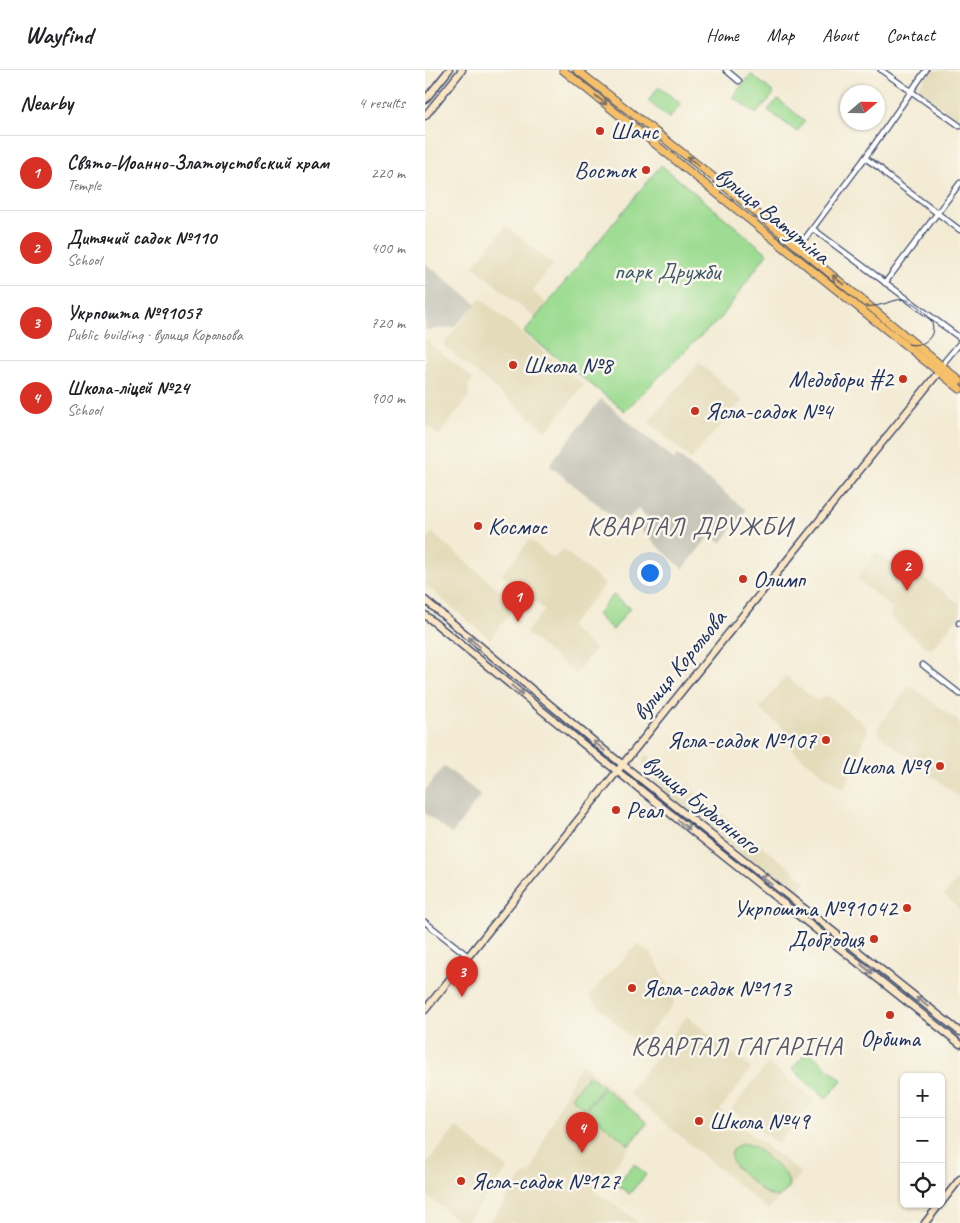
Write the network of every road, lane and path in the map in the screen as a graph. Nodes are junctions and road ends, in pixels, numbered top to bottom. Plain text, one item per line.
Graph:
1 (449, 70) edge
2 (462, 70) edge
3 (563, 70) edge
4 (578, 70) edge
5 (726, 70) edge
6 (881, 70) edge
7 (926, 70) edge
8 (570, 75) junction
9 (739, 81) dead end
10 (911, 91) junction
11 (425, 100) edge
12 (425, 116) edge
13 (960, 126) edge
14 (865, 158) junction
15 (960, 183) edge
16 (939, 214) junction
17 (813, 229) junction
18 (960, 230) edge
19 (798, 248) junction
20 (885, 283) junction
21 (960, 338) edge
22 (960, 343) edge
23 (941, 370) junction
24 (960, 381) edge
25 (960, 389) edge
26 (425, 600) edge
27 (425, 615) edge
28 (923, 665) dead end
29 (960, 694) edge
30 (623, 765) junction
31 (617, 772) junction
32 (425, 922) edge
33 (468, 956) junction
34 (425, 1010) edge
35 (960, 1032) edge
36 (960, 1044) edge
37 (960, 1180) edge
38 (945, 1199) edge
39 (938, 1208) edge
40 (925, 1223) edge

1 - 11 main road
2 - 12 main road
3 - 8 main road, вулиця Ватутіна
4 - 8 street
19 -> 4 main road, вулиця Ватутіна
5 - 9 street
6 - 10 street
7 - 10 street
8 -> 23 main road, вулиця Ватутіна
10 - 13 street
10 - 14 street
14 - 16 street
14 - 17 street
15 - 16 street
16 - 18 street
16 - 20 street
17 - 19 street
17 - 20 street
23 -> 19 main road, вулиця Ватутіна
20 - 21 street
22 - 23 street, вулиця Корольова
23 - 24 main road, вулиця Ватутіна
23 - 25 main road, вулиця Ватутіна
23 - 30 main road, вулиця Корольова
30 -> 26 main road, вулиця Будьонного
27 -> 31 main road, вулиця Будьонного
28 - 29 street
30 - 31 main road, вулиця Корольова
35 -> 30 main road, вулиця Будьонного
31 - 33 main road, вулиця Корольова
31 -> 36 main road, вулиця Будьонного
32 - 33 street
33 - 34 main road, вулиця Корольова
37 - 38 main road
39 - 40 main road

